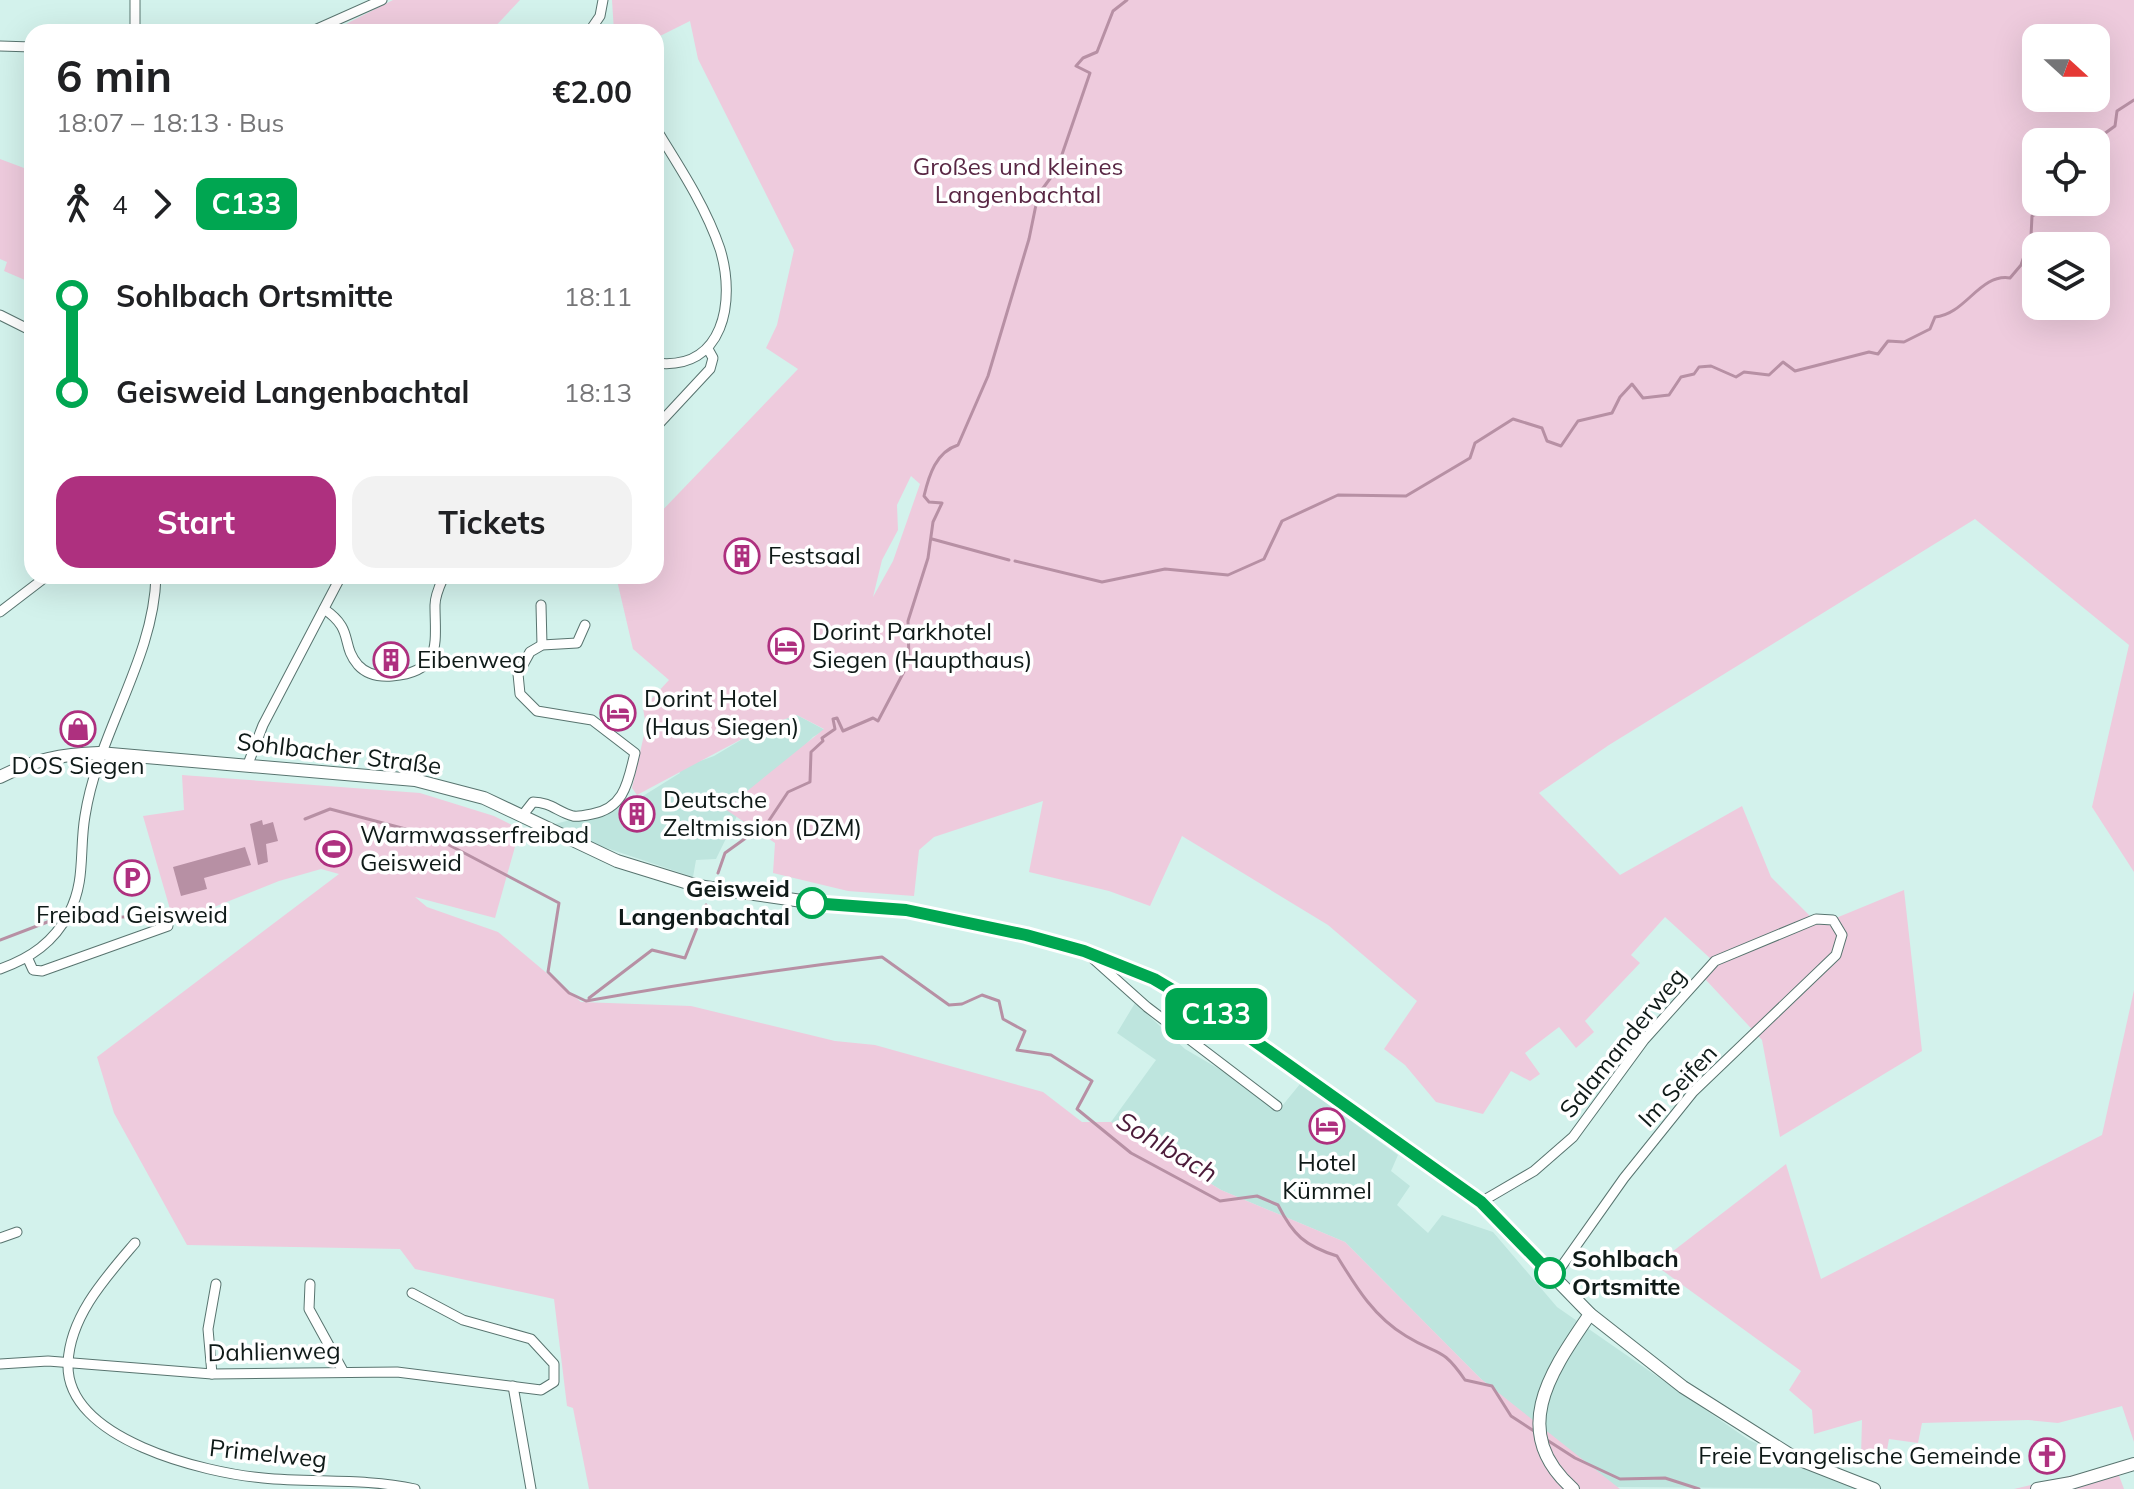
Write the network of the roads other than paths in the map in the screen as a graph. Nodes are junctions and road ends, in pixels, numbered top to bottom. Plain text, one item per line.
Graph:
1 (135, 0) edge
2 (382, 0) edge
3 (603, 0) edge
4 (135, 24) edge
5 (328, 24) edge
6 (597, 24) edge
7 (0, 46) edge
8 (24, 47) edge
9 (664, 143) edge
10 (0, 315) edge
11 (24, 327) edge
12 (708, 349) junction
13 (664, 364) edge
14 (664, 418) edge
15 (37, 584) edge
16 (155, 584) edge
17 (337, 584) edge
18 (441, 584) edge
19 (541, 605) dead end
20 (324, 609) junction
21 (0, 612) edge
22 (585, 625) dead end
23 (542, 645) junction
24 (99, 753) junction
25 (248, 764) junction
26 (0, 777) edge
27 (522, 816) junction
28 (168, 926) dead end
29 (1842, 935) joint
30 (1084, 951) junction
31 (28, 959) junction
32 (0, 969) edge
33 (1277, 1106) dead end
34 (1481, 1202) junction
35 (17, 1232) dead end
36 (0, 1238) edge
37 (135, 1243) dead end
38 (1554, 1277) junction
39 (216, 1284) dead end
40 (310, 1284) dead end
41 (412, 1293) dead end
42 (1590, 1314) junction
43 (68, 1363) junction
44 (0, 1364) edge
45 (343, 1371) junction
46 (212, 1374) junction
47 (513, 1386) junction
48 (2134, 1464) edge
49 (1845, 1485) edge
50 (415, 1489) edge
51 (531, 1489) edge
52 (1573, 1489) edge
53 (1874, 1489) edge
54 (2037, 1489) edge

1 - 4 street
2 - 5 street
3 - 6 street
7 - 8 street
9 - 12 street
10 - 11 street
12 - 13 street
12 - 14 street
15 - 21 street
16 - 24 street
17 - 20 street
18 - 20 street
19 - 23 street
20 - 25 street
22 - 23 street
23 - 27 street
24 - 25 street, Sohlbacher Straße
24 - 26 street, Sohlbacher Straße
24 - 31 street
25 - 27 street, Sohlbacher Straße
27 - 30 street, Sohlbacher Straße
28 - 31 street
29 - 34 street, Salamanderweg
29 - 38 street, Im Seifen
30 - 33 street
30 - 34 street, Sohlbacher Straße
31 - 32 street
34 - 38 street, Sohlbacher Straße
35 - 36 street
37 - 43 street
38 - 42 street, Sohlbacher Straße
39 - 46 street
40 - 45 street
41 - 47 street, Dahlienweg
42 - 49 street, Sohlbacher Straße
42 - 52 street
43 - 44 street, Dahlienweg
43 - 46 street, Dahlienweg
43 - 50 street, Primelweg
45 - 46 street, Dahlienweg
45 - 47 street, Dahlienweg
47 - 51 street
48 - 54 street
49 - 53 street, Sohlbacher Straße

